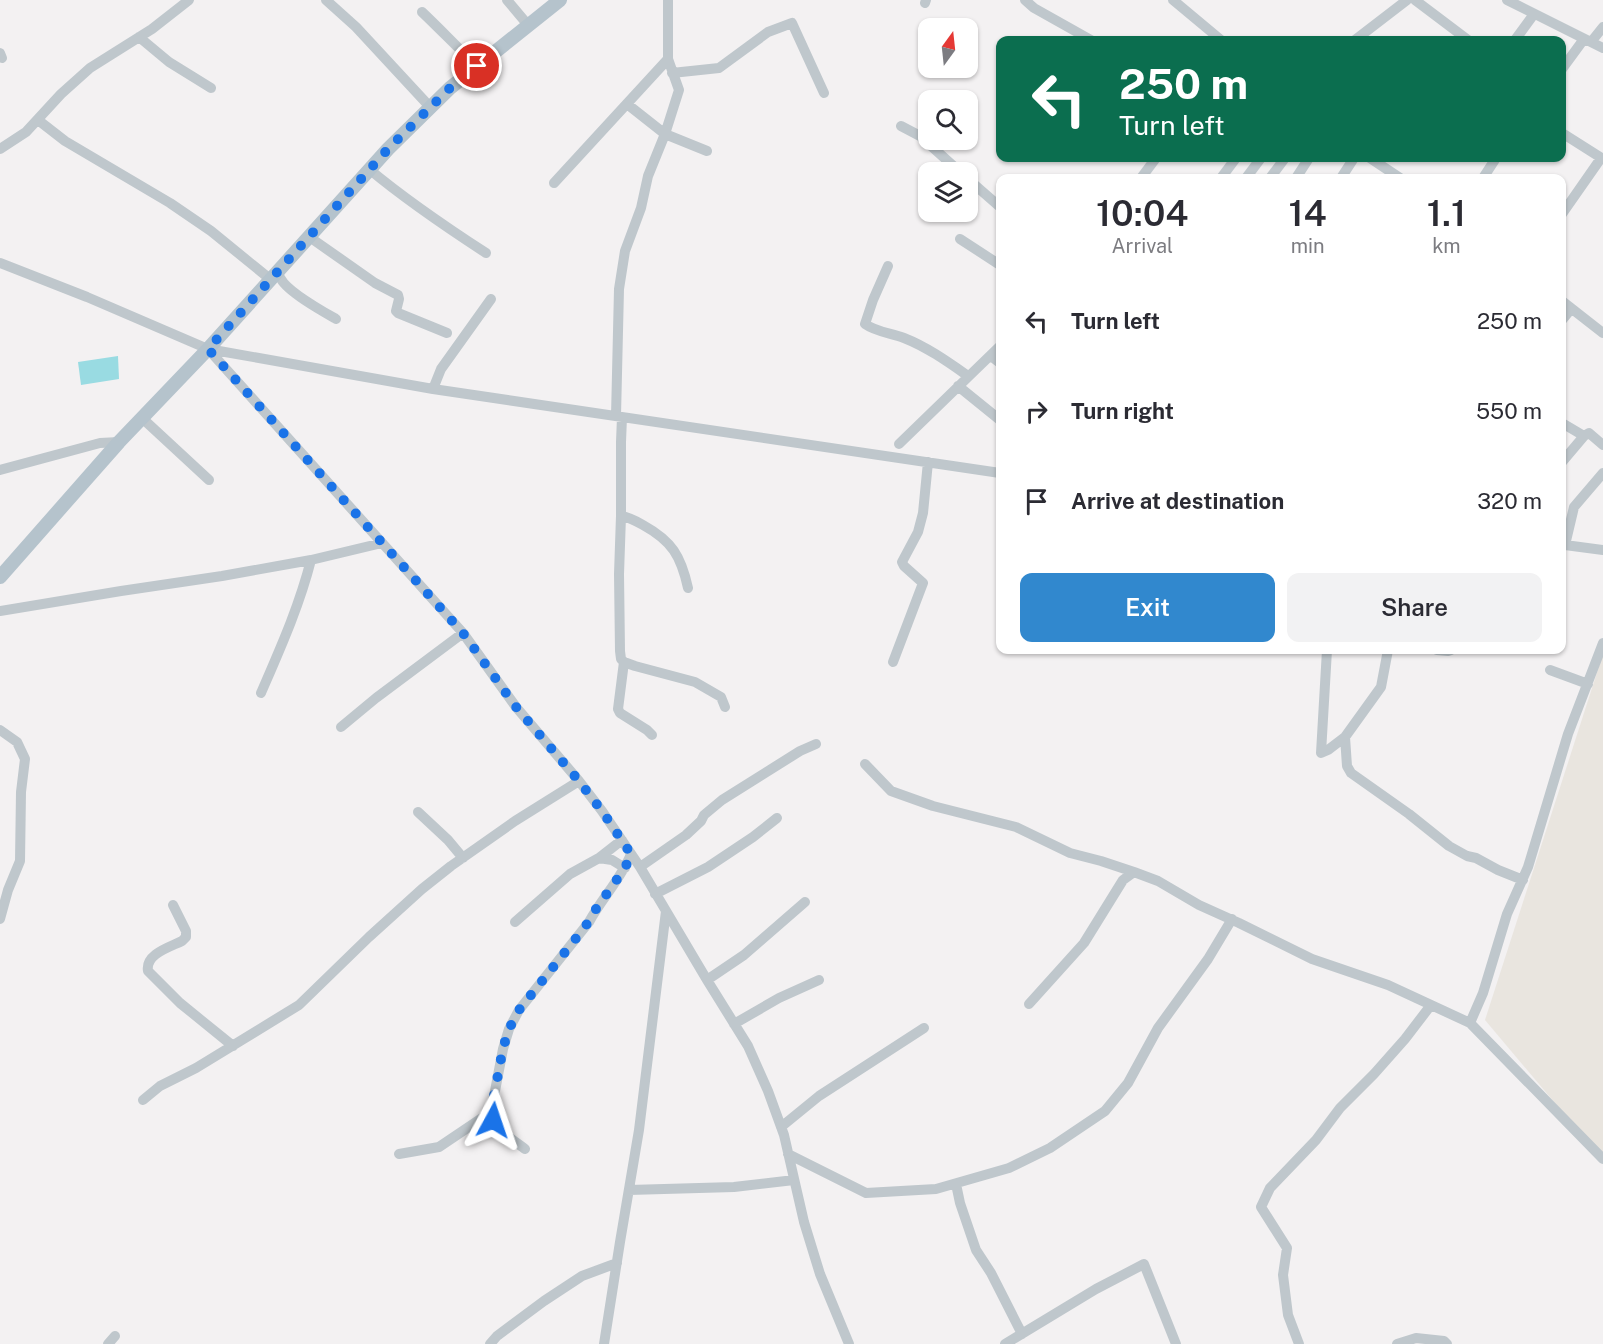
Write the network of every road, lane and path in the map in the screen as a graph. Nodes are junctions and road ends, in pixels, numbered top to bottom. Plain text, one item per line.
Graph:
1 (189, 0) edge
2 (326, 0) edge
3 (507, 0) edge
4 (560, 0) edge
5 (668, 0) edge
6 (1025, 0) edge
7 (1173, 0) edge
8 (1407, 0) edge
9 (1415, 0) edge
10 (1507, 0) edge
11 (422, 12) dead end
12 (1534, 14) junction
13 (528, 25) junction
14 (1603, 27) edge
15 (1364, 33) junction
16 (1085, 36) edge
17 (1216, 36) edge
18 (1360, 36) edge
19 (1368, 36) edge
20 (1463, 36) edge
21 (1518, 36) edge
22 (139, 37) junction
23 (1588, 40) junction
24 (1603, 48) edge
25 (668, 59) junction
26 (1566, 65) edge
27 (477, 66) junction
28 (672, 73) junction
29 (211, 88) dead end
30 (824, 93) dead end
31 (627, 104) junction
32 (431, 108) junction
33 (38, 120) junction
34 (902, 126) dead end
35 (665, 134) junction
36 (1566, 136) edge
37 (0, 149) edge
38 (706, 151) dead end
39 (1602, 159) edge
40 (949, 162) edge
41 (1259, 162) edge
42 (1376, 162) edge
43 (369, 169) junction
44 (1249, 174) edge
45 (1394, 174) edge
46 (554, 183) dead end
47 (978, 188) edge
48 (996, 204) edge
49 (1566, 208) edge
50 (308, 236) junction
51 (960, 239) dead end
52 (486, 253) dead end
53 (0, 263) edge
54 (996, 263) edge
55 (888, 266) dead end
56 (274, 274) junction
57 (491, 299) dead end
58 (1566, 305) edge
59 (1571, 309) junction
60 (1566, 315) edge
61 (336, 319) dead end
62 (447, 333) dead end
63 (1603, 333) edge
64 (208, 349) junction
65 (996, 350) edge
66 (991, 356) junction
67 (996, 360) edge
68 (968, 376) junction
69 (957, 386) junction
70 (433, 389) junction
71 (996, 413) edge
72 (619, 416) junction
73 (142, 418) junction
74 (1566, 425) edge
75 (1584, 436) junction
76 (119, 442) junction
77 (899, 444) dead end
78 (1603, 445) edge
79 (1566, 457) edge
80 (928, 462) junction
81 (0, 470) edge
82 (996, 472) edge
83 (1603, 473) edge
84 (208, 480) dead end
85 (621, 516) junction
86 (1566, 539) edge
87 (382, 543) junction
88 (1566, 545) edge
89 (1603, 550) edge
90 (1566, 552) edge
91 (1603, 558) edge
92 (311, 560) junction
93 (0, 577) edge
94 (688, 588) dead end
95 (0, 611) edge
96 (463, 633) junction
97 (1603, 643) edge
98 (1327, 654) edge
99 (1387, 654) edge
100 (624, 662) junction
101 (893, 662) dead end
102 (1550, 670) dead end
103 (1588, 684) junction
104 (261, 693) dead end
105 (725, 707) dead end
106 (341, 727) dead end
107 (0, 730) edge
108 (652, 735) dead end
109 (1345, 737) junction
110 (816, 744) dead end
111 (865, 764) dead end
112 (579, 781) junction
113 (418, 812) dead end
114 (777, 818) dead end
115 (622, 840) junction
116 (631, 854) junction
117 (463, 858) junction
118 (599, 858) junction
119 (640, 867) junction
120 (625, 868) junction
121 (1134, 872) junction
122 (1523, 880) junction
123 (656, 894) junction
124 (805, 902) dead end
125 (172, 905) dead end
126 (666, 911) junction
127 (0, 920) edge
128 (1232, 920) junction
129 (515, 922) dead end
130 (706, 980) junction
131 (819, 980) dead end
132 (1029, 1004) dead end
133 (1431, 1005) junction
134 (1470, 1023) junction
135 (734, 1024) junction
136 (924, 1028) dead end
137 (233, 1046) junction
138 (143, 1100) dead end
139 (491, 1112) junction
140 (781, 1127) junction
141 (525, 1149) dead end
142 (399, 1154) dead end
143 (788, 1154) junction
144 (1603, 1159) edge
145 (794, 1180) junction
146 (956, 1184) junction
147 (629, 1190) junction
148 (617, 1263) junction
149 (1022, 1334) junction
150 (490, 1344) edge
151 (604, 1344) edge
152 (849, 1344) edge
153 (1005, 1344) edge
154 (1176, 1344) edge
155 (1299, 1344) edge
156 (1396, 1344) edge
157 (1447, 1344) edge

1 - 22 street
2 - 32 street
3 - 13 street
4 - 13 main road
5 - 25 street
6 - 16 street
7 - 17 street
8 - 15 street
9 - 20 street
10 - 12 street
11 - 27 street
12 - 21 street
12 - 23 street
13 - 27 main road
14 - 23 street
15 - 18 street
15 - 19 street
22 - 29 street
22 - 33 street
23 - 24 street
23 - 26 street
25 - 28 street
25 - 31 street
27 - 32 main road
28 - 30 street
28 - 35 street
31 - 35 street
31 - 46 street
32 - 43 main road
33 - 37 street
33 - 56 street
34 - 40 street
35 - 38 street
35 - 72 street
36 - 39 street
39 - 49 street
41 - 44 street
42 - 45 street
43 - 50 main road
43 - 52 street
47 - 48 street
50 - 56 main road
50 - 62 street
51 - 54 street
53 - 64 street
55 - 68 street
56 - 61 street
56 - 64 main road
57 - 70 street
58 - 59 street
59 - 60 street
59 - 63 street
64 - 70 street
64 - 73 main road
64 - 87 street
65 - 66 street
66 - 67 street
66 - 68 street
68 - 69 street
69 - 71 street
69 - 77 street
70 - 72 street
72 - 80 street
72 - 85 street
73 - 76 main road
73 - 84 street
74 - 75 street
75 - 78 street
75 - 79 street
76 - 81 street
76 - 93 main road
80 - 82 street
80 - 101 street
83 - 86 street
85 - 94 street
85 - 100 street
87 - 92 street
87 - 96 street
88 - 89 street
90 - 91 street
92 - 95 street
92 - 104 street
96 - 106 street
96 - 112 street
97 - 103 street
98 - 109 street
99 - 109 street
100 - 105 street
100 - 108 street
102 - 103 street
103 - 122 street
107 - 127 street
109 - 122 street
110 - 119 street
111 - 121 street
112 - 115 street
112 - 117 street
113 - 117 street
114 - 123 street
115 - 116 street
115 - 118 street
116 - 119 street
116 - 120 street
117 - 137 street
118 - 120 street
118 - 129 street
119 - 123 street
120 - 139 street
121 - 128 street
121 - 132 street
122 - 134 street
123 - 126 street
124 - 130 street
125 - 137 street
126 - 130 street
126 - 147 street
128 - 133 street
128 - 146 street
130 - 135 street
131 - 135 street
133 - 134 street
133 - 155 street
134 - 144 street
135 - 140 street
136 - 140 street
137 - 138 street
139 - 141 street
139 - 142 street
140 - 143 street
143 - 145 street
143 - 146 street
145 - 147 street
145 - 152 street
146 - 149 street
147 - 148 street
148 - 150 street
148 - 151 street
149 - 153 street
149 - 154 street
156 - 157 street

